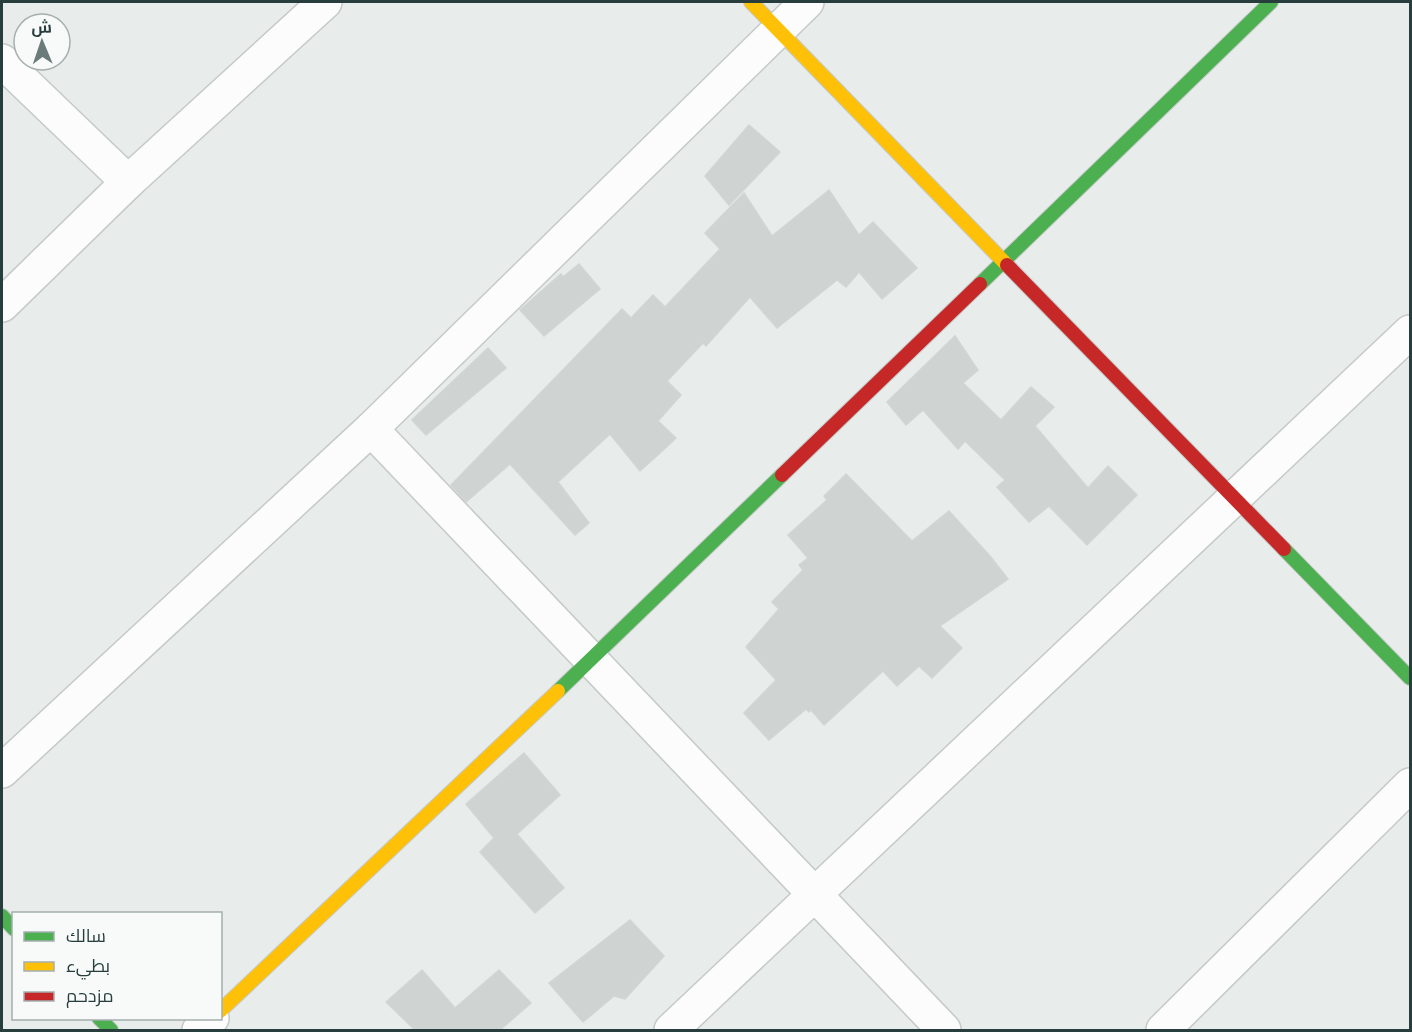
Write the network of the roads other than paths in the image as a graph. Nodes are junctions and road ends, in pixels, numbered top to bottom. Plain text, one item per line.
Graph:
1 (325, 2) edge
2 (751, 2) edge
3 (807, 2) edge
4 (1271, 2) edge
5 (777, 30) junction
6 (2, 61) edge
7 (128, 182) junction
8 (1004, 261) junction
9 (2, 305) edge
10 (1410, 332) edge
11 (371, 429) junction
12 (1237, 498) junction
13 (590, 661) junction
14 (1410, 678) edge
15 (2, 771) edge
16 (1410, 785) edge
17 (814, 895) junction
18 (222, 1009) edge
19 (671, 1030) edge
20 (944, 1030) edge
21 (1163, 1030) edge

1 - 7 street
2 - 5 street
3 - 5 street
4 - 8 street
5 - 8 street
5 - 11 street
6 - 7 street
7 - 9 street
8 - 12 street
8 - 13 street
10 - 12 street
11 - 13 street
11 - 15 street
12 - 14 street
12 - 17 street
13 - 17 street
13 - 18 street
16 - 21 street
17 - 19 street
17 - 20 street

